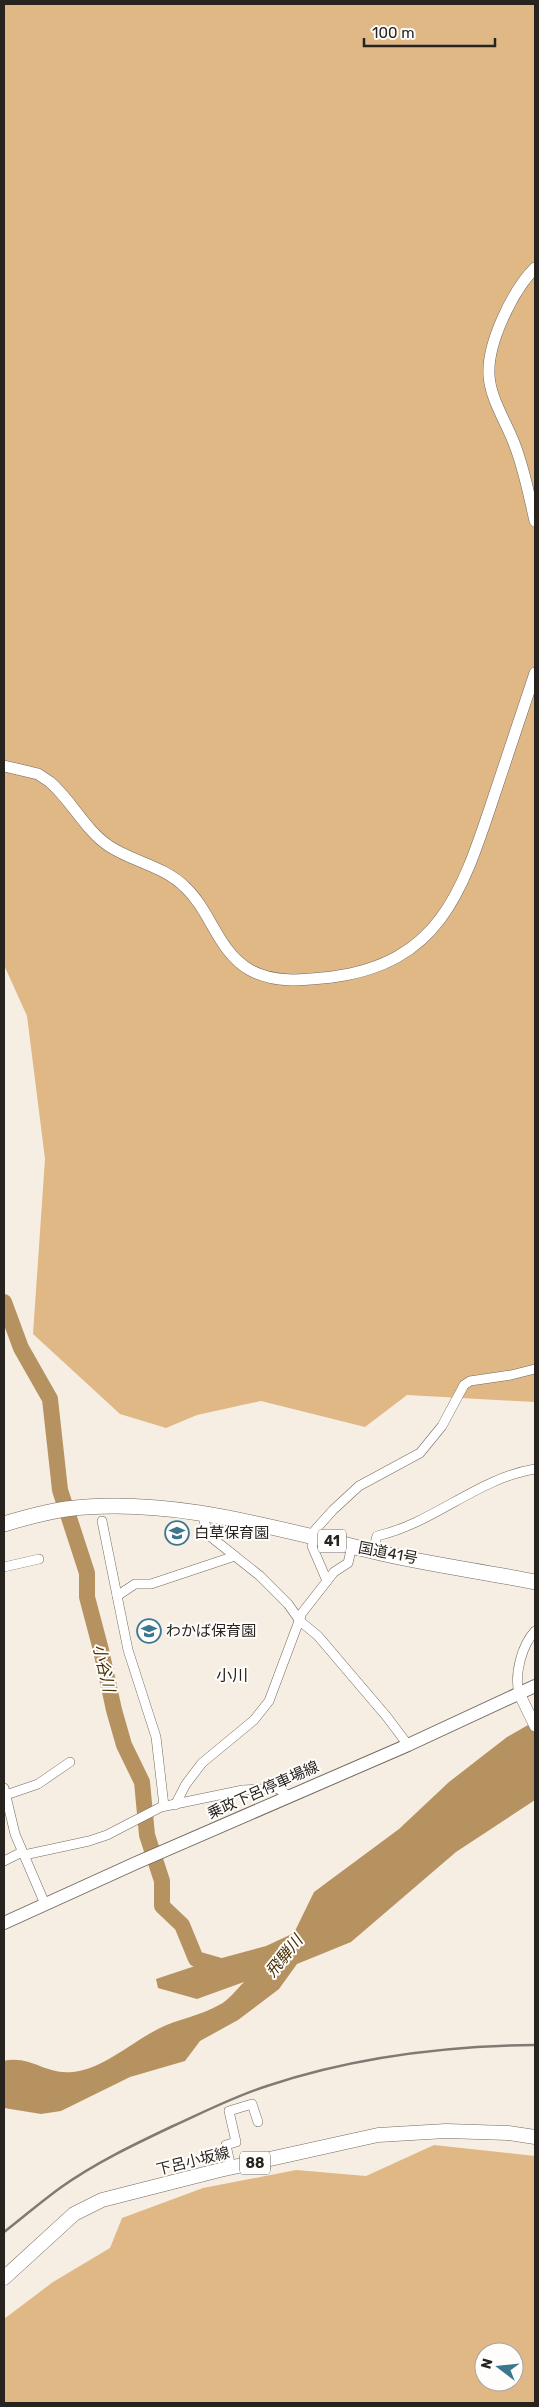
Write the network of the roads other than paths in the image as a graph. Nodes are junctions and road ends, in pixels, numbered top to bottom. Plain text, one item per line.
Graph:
1 (535, 268) edge
2 (535, 521) edge
3 (535, 673) edge
4 (4, 766) edge
5 (535, 1369) edge
6 (535, 1469) edge
7 (205, 1515) junction
8 (102, 1521) dead end
9 (4, 1524) edge
10 (315, 1530) dead end
11 (312, 1546) dead end
12 (352, 1546) junction
13 (373, 1552) junction
14 (235, 1556) junction
15 (39, 1559) dead end
16 (4, 1567) edge
17 (327, 1582) junction
18 (535, 1582) edge
19 (117, 1596) junction
20 (300, 1620) junction
21 (535, 1631) edge
22 (535, 1686) edge
23 (519, 1693) junction
24 (535, 1726) edge
25 (408, 1745) junction
26 (70, 1762) dead end
27 (5, 1792) edge
28 (289, 1796) junction
29 (176, 1805) junction
30 (162, 1806) junction
31 (23, 1854) junction
32 (4, 1861) edge
33 (45, 1904) junction
34 (4, 1924) edge
35 (258, 2122) dead end
36 (535, 2137) edge
37 (231, 2168) junction
38 (4, 2278) edge

1 - 2 street
3 - 4 street
5 - 10 street
6 - 13 street
7 - 9 highway, 国道41号 / 41
7 - 12 highway, 国道41号 / 41
7 - 14 street
8 - 19 street
11 - 17 street
12 - 13 highway, 国道41号 / 41
12 - 17 street
13 - 18 highway, 国道41号 / 41
14 - 19 street
14 - 20 street
15 - 16 street
17 - 20 street
19 - 30 street
20 - 25 street
20 - 29 street
21 - 23 street
22 - 23 main road, 乗政下呂停車場線
23 - 24 street
23 - 25 main road, 乗政下呂停車場線
25 - 28 main road, 乗政下呂停車場線
26 - 27 street
27 - 31 street
28 - 29 street
28 - 33 main road, 乗政下呂停車場線
29 - 30 street
30 - 31 street
31 - 32 street
31 - 33 street
33 - 34 main road, 乗政下呂停車場線
35 - 37 street
36 - 37 main road, 下呂小坂線 / 88
37 - 38 main road, 下呂小坂線 / 88

